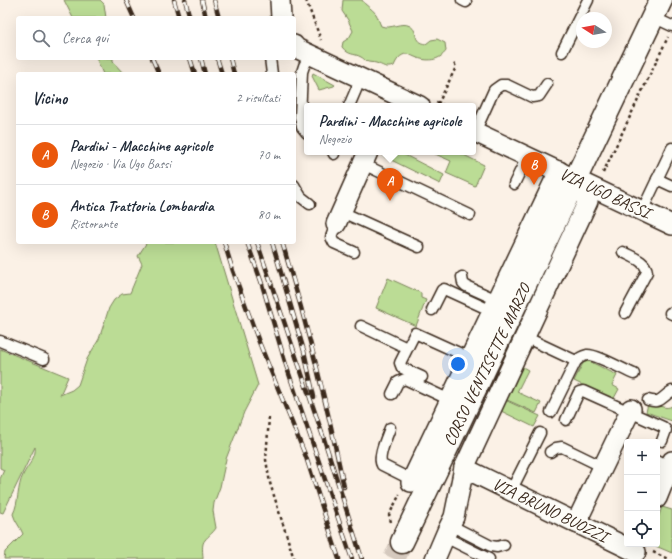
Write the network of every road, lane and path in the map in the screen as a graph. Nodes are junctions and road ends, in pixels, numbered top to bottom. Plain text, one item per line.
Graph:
1 (280, 0) edge
2 (588, 0) edge
3 (657, 8) edge
4 (281, 16) edge
5 (672, 26) edge
6 (669, 36) dead end
7 (296, 48) edge
8 (562, 52) dead end
9 (310, 54) junction
10 (270, 60) edge
11 (453, 61) dead end
12 (272, 72) edge
13 (361, 78) junction
14 (547, 84) dead end
15 (392, 100) edge
16 (350, 103) edge
17 (406, 103) edge
18 (438, 103) edge
19 (476, 127) edge
20 (304, 129) edge
21 (476, 132) edge
22 (672, 148) edge
23 (527, 157) junction
24 (366, 158) edge
25 (657, 179) junction
26 (514, 184) dead end
27 (582, 185) junction
28 (672, 186) edge
29 (296, 188) edge
30 (310, 204) dead end
31 (642, 211) junction
32 (470, 215) dead end
33 (339, 218) junction
34 (672, 225) edge
35 (419, 247) dead end
36 (354, 252) dead end
37 (623, 252) dead end
38 (462, 277) dead end
39 (495, 306) junction
40 (432, 310) dead end
41 (625, 313) dead end
42 (361, 326) dead end
43 (525, 336) junction
44 (0, 340) edge
45 (407, 348) junction
46 (470, 358) junction
47 (44, 359) dead end
48 (576, 361) junction
49 (634, 374) dead end
50 (422, 378) dead end
51 (672, 391) edge
52 (392, 394) dead end
53 (450, 400) junction
54 (648, 400) dead end
55 (630, 410) junction
56 (551, 412) dead end
57 (269, 417) dead end
58 (566, 420) dead end
59 (390, 428) dead end
60 (540, 433) dead end
61 (662, 441) dead end
62 (550, 452) dead end
63 (663, 464) edge
64 (603, 467) junction
65 (464, 468) junction
66 (408, 485) junction
67 (512, 491) junction
68 (661, 496) edge
69 (576, 523) junction
70 (447, 531) junction
71 (397, 533) joint
72 (504, 545) dead end
73 (639, 551) edge
74 (294, 559) edge
75 (435, 559) edge
76 (489, 559) edge
77 (668, 559) edge

1 - 4 street
2 - 8 lane
3 - 5 lane
3 - 27 main road, CORSO VENTISETTE MARZO
6 - 27 path
7 - 9 street
9 - 13 street
9 - 20 lane
10 - 12 lane
11 - 18 path
13 - 15 street
13 - 16 lane
14 - 19 lane
15 - 17 street
21 - 23 street, VIA UGO BASSI
22 - 25 lane
23 - 26 lane
23 - 27 street, VIA UGO BASSI
24 - 32 lane
24 - 33 street
25 - 28 lane
25 - 31 lane
27 - 31 street, VIA UGO BASSI
27 - 39 street, CORSO VENTISETTE MARZO
27 - 43 street, CORSO VENTISETTE MARZO
27 - 71 main road, CORSO VENTISETTE MARZO
29 - 30 lane
31 - 34 street, VIA UGO BASSI
33 - 35 lane
33 - 36 lane
37 - 41 lane
38 - 39 lane
39 - 40 lane
39 - 46 street, CORSO VENTISETTE MARZO
42 - 45 lane
43 - 48 lane
43 - 65 street, CORSO VENTISETTE MARZO
44 - 47 lane
45 - 46 lane
45 - 50 lane
46 - 53 street, CORSO VENTISETTE MARZO
48 - 49 lane
48 - 56 lane
51 - 54 lane
52 - 53 lane
53 - 66 street, CORSO VENTISETTE MARZO
55 - 58 lane
55 - 61 lane
55 - 64 street
57 - 74 path
59 - 66 lane
60 - 67 lane
62 - 64 lane
63 - 68 street
64 - 69 street
65 - 67 street, VIA BRUNO BUOZZI
65 - 70 street, CORSO VENTISETTE MARZO
66 - 71 path
67 - 69 street, VIA BRUNO BUOZZI
69 - 73 street, VIA BRUNO BUOZZI
70 - 72 lane
70 - 75 street, CORSO VENTISETTE MARZO
70 - 76 lane
73 - 77 path

